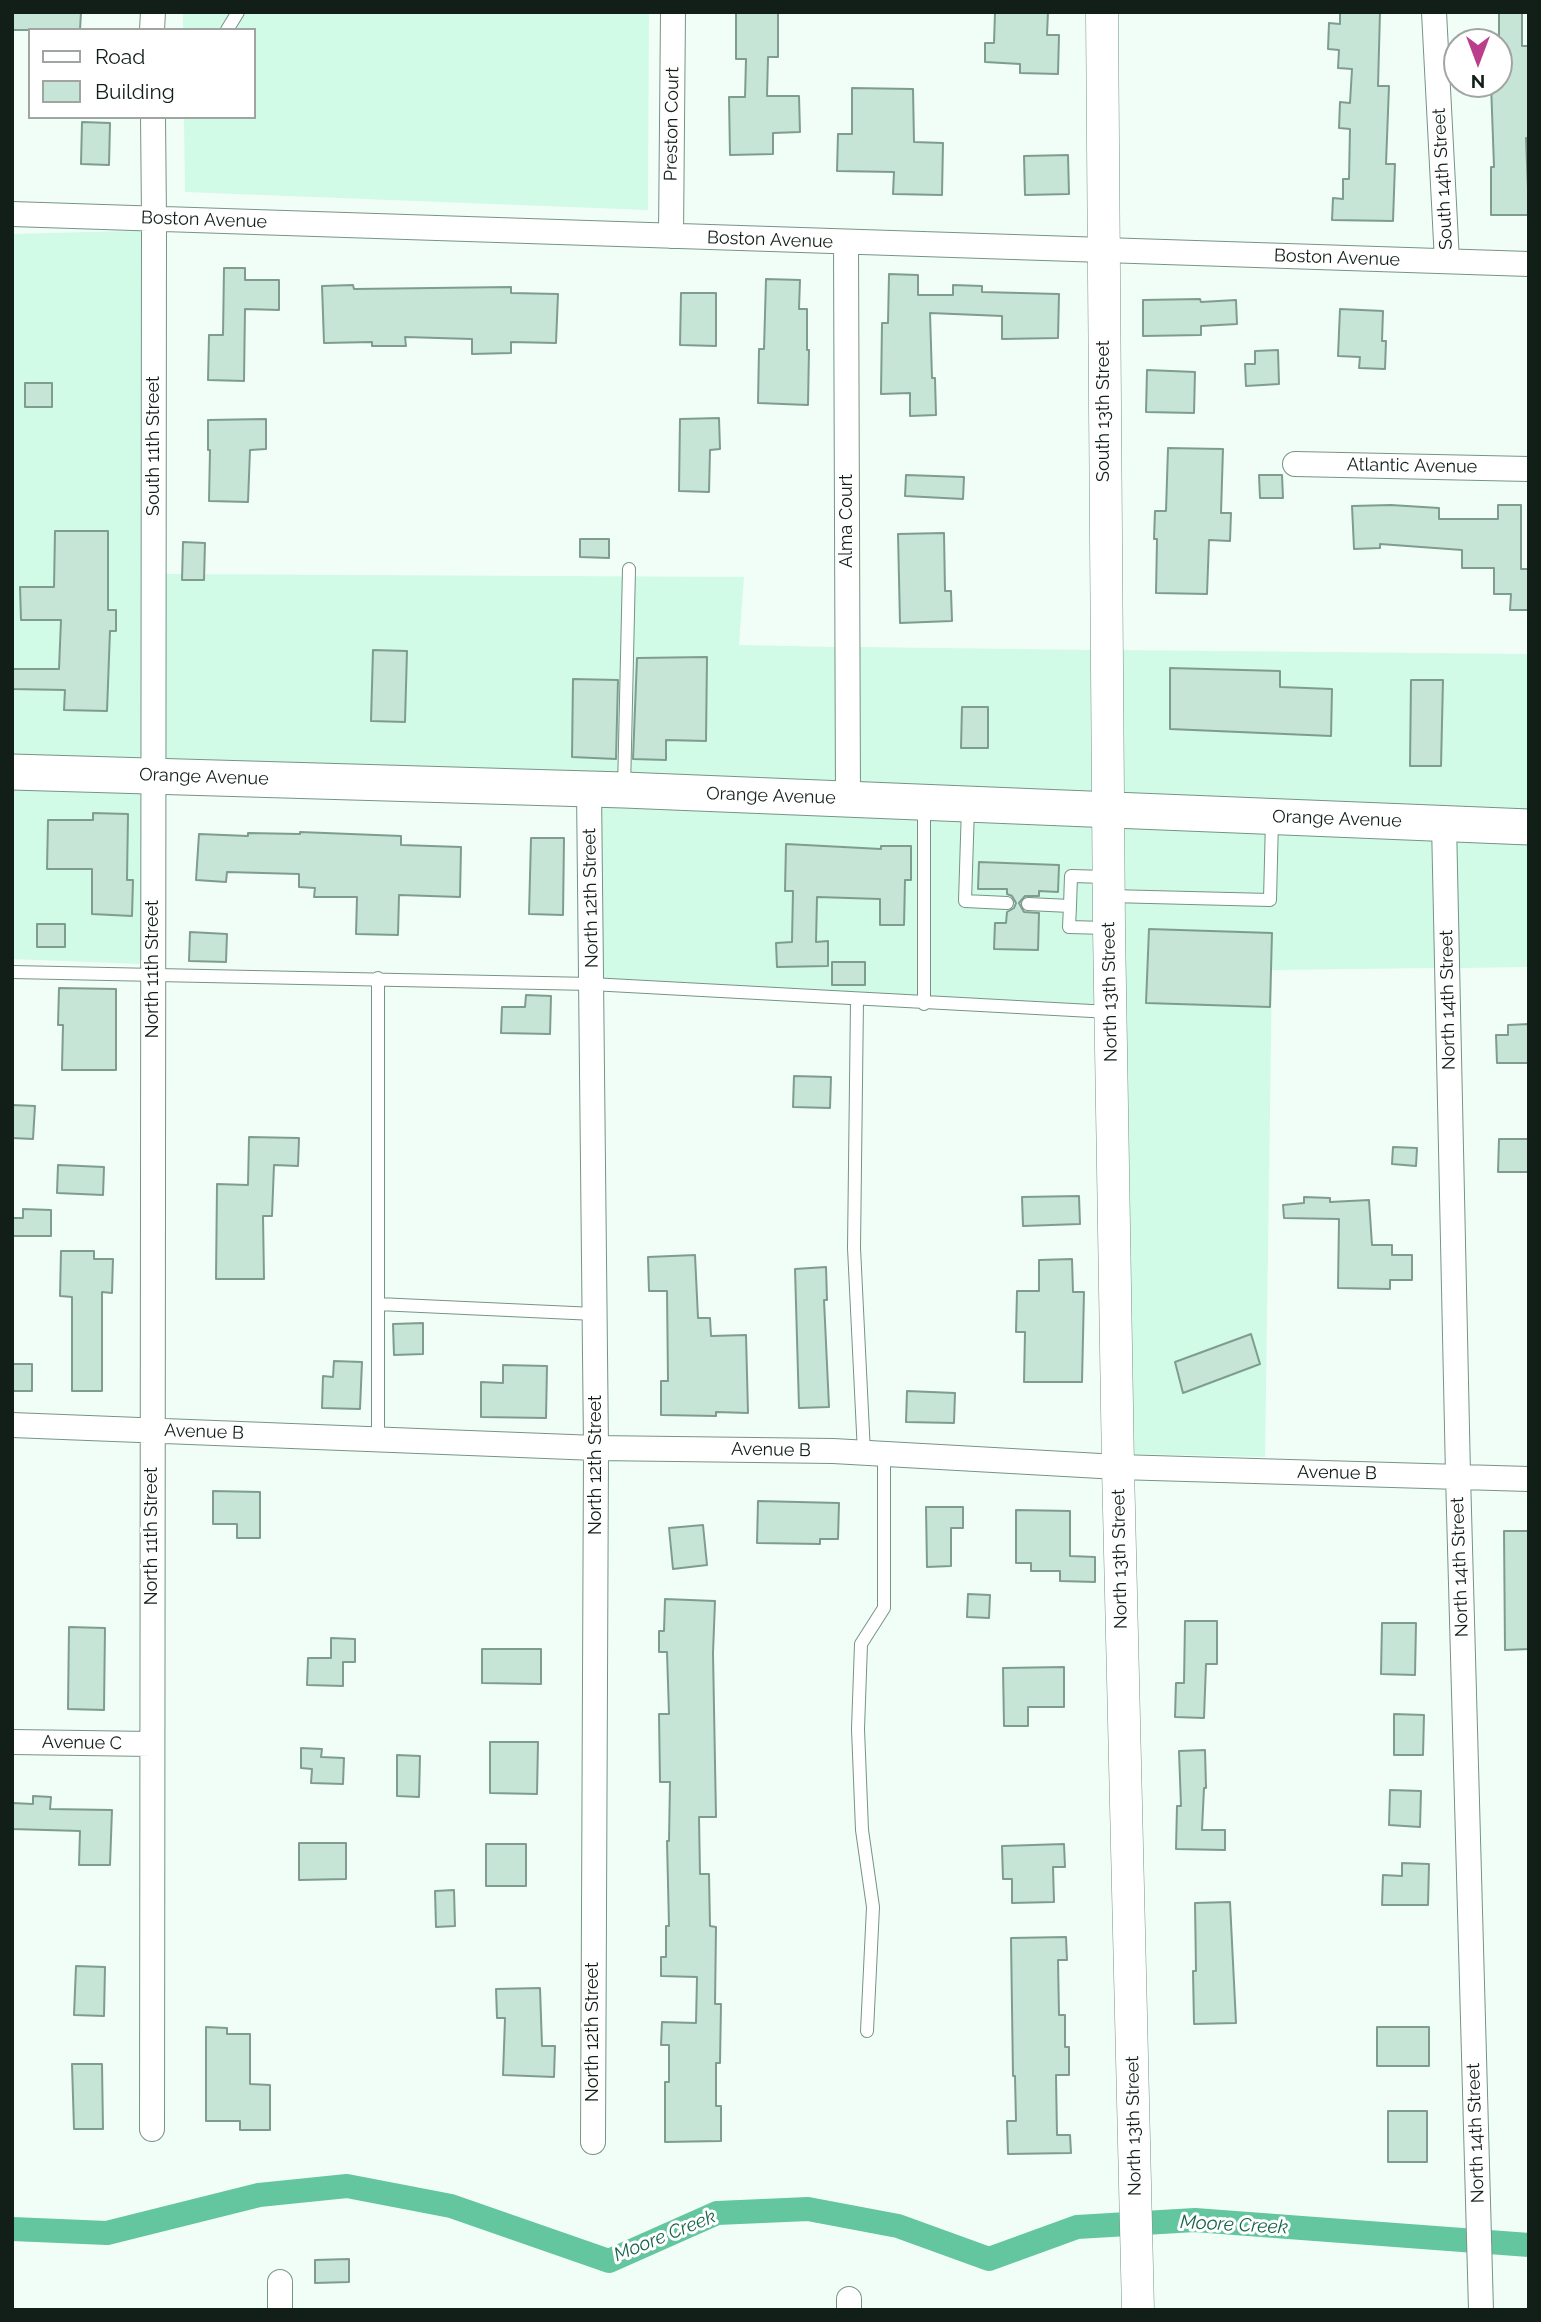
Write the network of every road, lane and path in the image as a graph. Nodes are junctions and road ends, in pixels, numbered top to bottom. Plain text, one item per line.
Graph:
1 (238, 12) edge
2 (673, 12) edge
3 (1102, 12) edge
4 (1434, 12) edge
5 (228, 28) edge
6 (153, 119) edge
7 (12, 214) edge
8 (155, 219) junction
9 (671, 236) junction
10 (846, 243) junction
11 (1103, 250) junction
12 (1447, 261) junction
13 (1529, 264) edge
14 (1295, 464) dead end
15 (1529, 469) edge
16 (629, 569) dead end
17 (12, 772) edge
18 (153, 775) junction
19 (589, 789) junction
20 (624, 790) junction
21 (848, 799) junction
22 (924, 802) junction
23 (968, 804) junction
24 (1108, 809) junction
25 (1272, 816) junction
26 (1444, 823) junction
27 (1529, 827) edge
28 (1109, 886) junction
29 (1007, 903) dead end
30 (1028, 904) dead end
31 (1070, 906) junction
32 (1109, 928) junction
33 (12, 972) edge
34 (153, 974) junction
35 (378, 978) junction
36 (591, 984) junction
37 (857, 1000) junction
38 (924, 1004) junction
39 (1111, 1012) junction
40 (378, 1304) junction
41 (595, 1314) junction
42 (12, 1425) edge
43 (153, 1430) junction
44 (378, 1439) junction
45 (596, 1448) junction
46 (874, 1454) junction
47 (1118, 1467) junction
48 (1458, 1475) junction
49 (1529, 1479) edge
50 (12, 1742) edge
51 (152, 1744) junction
52 (867, 2031) dead end
53 (152, 2129) dead end
54 (593, 2142) dead end
55 (280, 2282) dead end
56 (280, 2310) edge
57 (1138, 2310) edge
58 (1481, 2310) edge

1 - 5 lane
2 - 9 street, Preston Court
3 - 11 street, South 13th Street
4 - 12 street, South 14th Street
6 - 8 street, South 11th Street
7 - 8 street, Boston Avenue
8 - 9 street, Boston Avenue
8 - 18 street, South 11th Street
9 - 10 street, Boston Avenue
10 - 11 street, Boston Avenue
10 - 21 street, Alma Court
11 - 12 street, Boston Avenue
11 - 24 street, South 13th Street
12 - 13 street, Boston Avenue
14 - 15 street, Atlantic Avenue
16 - 20 lane
17 - 18 main road, Orange Avenue
18 - 19 main road, Orange Avenue
18 - 34 street, North 11th Street
19 - 20 main road, Orange Avenue
19 - 36 street, North 12th Street
20 - 21 main road, Orange Avenue
21 - 22 main road, Orange Avenue
22 - 23 main road, Orange Avenue
22 - 38 lane
23 - 24 main road, Orange Avenue
23 - 29 lane
24 - 25 main road, Orange Avenue
24 - 28 street, North 13th Street
25 - 26 main road, Orange Avenue
25 - 28 lane
26 - 27 main road, Orange Avenue
26 - 48 street, North 14th Street
28 - 31 lane
28 - 32 street, North 13th Street
30 - 31 lane
31 - 32 lane
32 - 39 street, North 13th Street
33 - 34 lane
34 - 35 lane
34 - 43 street, North 11th Street
35 - 36 lane
35 - 40 lane
36 - 37 lane
36 - 41 street, North 12th Street
37 - 38 lane
37 - 46 lane
38 - 39 lane
39 - 47 street, North 13th Street
40 - 41 lane
40 - 44 lane
41 - 45 street, North 12th Street
42 - 43 street, Avenue B
43 - 44 street, Avenue B
43 - 51 street, North 11th Street
44 - 45 street, Avenue B
45 - 46 street, Avenue B
45 - 54 street, North 12th Street
46 - 47 street, Avenue B
46 - 52 lane
47 - 48 street, Avenue B
47 - 57 street, North 13th Street
48 - 49 street, Avenue B
48 - 58 street, North 14th Street
50 - 51 street, Avenue C
51 - 53 street, North 11th Street
55 - 56 street

